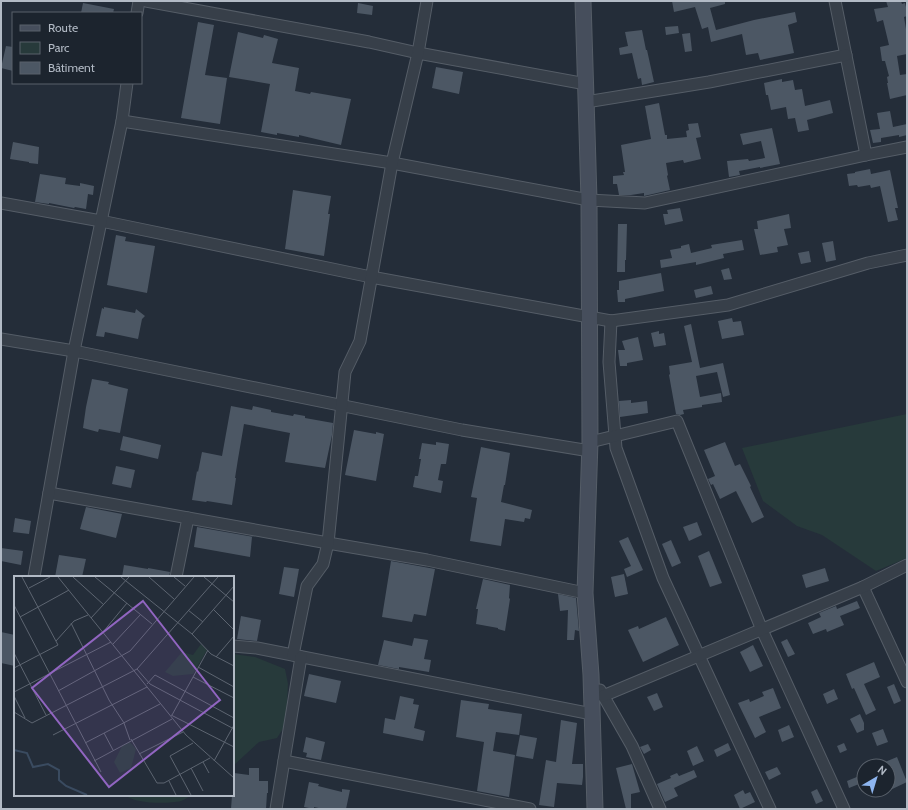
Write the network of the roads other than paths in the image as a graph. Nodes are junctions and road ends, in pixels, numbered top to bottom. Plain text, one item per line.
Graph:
1 (139, 1) edge
2 (146, 1) edge
3 (427, 1) edge
4 (583, 1) edge
5 (835, 1) edge
6 (137, 12) edge
7 (418, 52) junction
8 (846, 55) junction
9 (127, 84) edge
10 (586, 84) junction
11 (586, 102) junction
12 (122, 121) junction
13 (907, 147) edge
14 (866, 155) junction
15 (392, 164) junction
16 (589, 200) junction
17 (1, 203) edge
18 (101, 221) junction
19 (907, 255) edge
20 (371, 277) junction
21 (589, 317) junction
22 (611, 321) junction
23 (1, 339) edge
24 (74, 351) junction
25 (342, 406) junction
26 (615, 436) junction
27 (590, 446) junction
28 (49, 493) junction
29 (188, 518) junction
30 (328, 543) junction
31 (907, 565) edge
32 (34, 576) edge
33 (176, 576) edge
34 (863, 587) junction
35 (585, 593) junction
36 (762, 630) junction
37 (234, 646) edge
38 (700, 655) junction
39 (297, 656) junction
40 (591, 675) junction
41 (907, 682) edge
42 (603, 696) junction
43 (592, 714) junction
44 (284, 761) junction
45 (276, 809) edge
46 (530, 809) edge
47 (595, 809) edge
48 (660, 809) edge
49 (770, 809) edge
50 (844, 809) edge

1 - 6 street
2 - 7 street
3 - 7 street
4 - 10 main road
5 - 8 street
7 - 10 street
7 - 15 street
8 - 11 street
8 - 14 street
9 - 12 street
10 - 11 main road
11 - 16 main road
12 - 15 street
12 - 18 street
13 - 14 street
14 - 16 street
15 - 16 street
15 - 20 street
16 - 21 main road
17 - 18 street
18 - 20 street
18 - 24 street
19 - 22 street
20 - 21 street
20 - 25 street
21 - 22 street
21 - 27 main road
22 - 26 street
23 - 24 street
24 - 25 street
24 - 28 street
25 - 27 street
25 - 30 street
26 - 27 street
26 - 36 street
26 - 38 street
27 - 35 main road
28 - 29 street
28 - 32 street
29 - 30 street
29 - 33 street
30 - 35 street
30 - 39 street
31 - 34 street
34 - 36 street
34 - 41 street
35 - 40 main road
36 - 38 street
36 - 50 street
37 - 39 street
38 - 42 street
38 - 49 street
39 - 43 street
39 - 44 street
40 - 42 street
40 - 43 main road
42 - 48 street
43 - 47 main road
44 - 45 street
44 - 46 street

